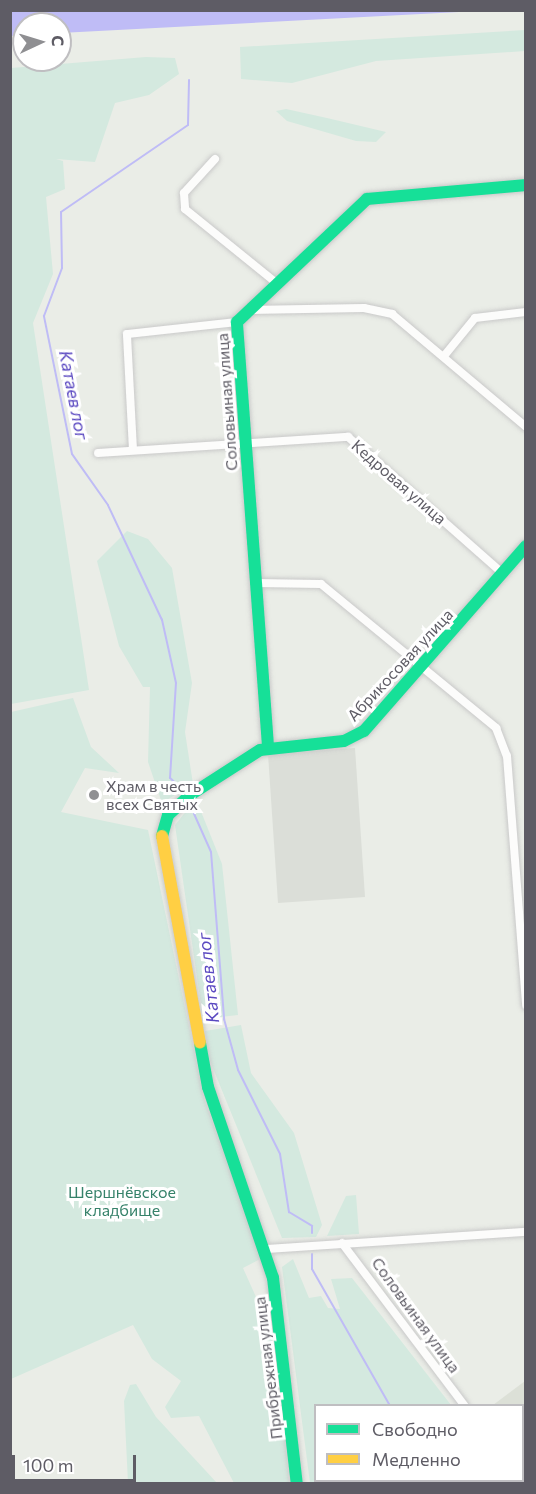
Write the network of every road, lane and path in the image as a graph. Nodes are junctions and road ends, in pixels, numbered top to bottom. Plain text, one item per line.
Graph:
1 (215, 159) dead end
2 (525, 185) edge
3 (274, 281) junction
4 (246, 310) junction
5 (525, 312) edge
6 (237, 322) junction
7 (444, 356) junction
8 (525, 427) edge
9 (247, 442) junction
10 (132, 450) junction
11 (98, 453) dead end
12 (525, 546) edge
13 (502, 573) junction
14 (256, 583) junction
15 (423, 667) junction
16 (268, 746) junction
17 (525, 1005) edge
18 (525, 1232) edge
19 (342, 1243) junction
20 (267, 1249) junction
21 (463, 1404) edge
22 (297, 1484) edge

1 - 3 street
2 - 3 street, Соловьиная улица
3 - 4 street, Соловьиная улица
4 - 6 street, Соловьиная улица
4 - 7 street
5 - 7 street
6 - 9 street, Соловьиная улица
6 - 10 street
7 - 8 street
9 - 10 street, Кедровая улица
9 - 13 street, Кедровая улица
9 - 14 street, Соловьиная улица
10 - 11 street, Кедровая улица
12 - 13 street, Абрикосовая улица
13 - 15 street, Абрикосовая улица
14 - 15 street
14 - 16 street, Соловьиная улица
15 - 16 street, Абрикосовая улица
15 - 17 street
16 - 20 street, Прибрежная улица
18 - 19 street
19 - 20 street
19 - 21 street, Соловьиная улица
20 - 22 street, Прибрежная улица

